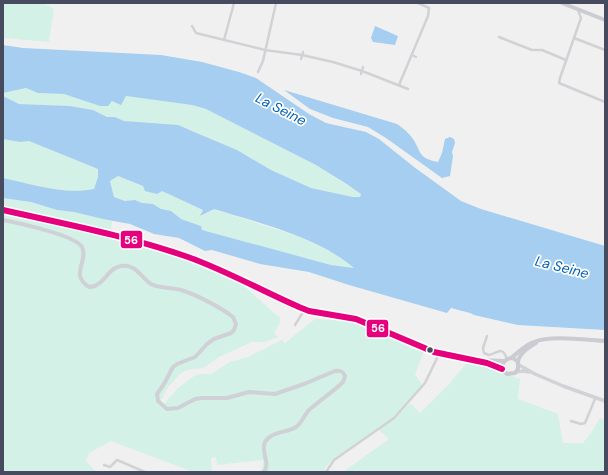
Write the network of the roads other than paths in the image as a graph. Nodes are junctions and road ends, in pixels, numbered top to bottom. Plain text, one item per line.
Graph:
1 (234, 3) edge
2 (276, 3) edge
3 (418, 3) edge
4 (562, 3) edge
5 (568, 3) edge
6 (578, 10) junction
7 (589, 14) junction
8 (581, 18) junction
9 (605, 19) edge
10 (192, 26) dead end
11 (498, 37) dead end
12 (574, 38) junction
13 (224, 40) junction
14 (265, 50) junction
15 (605, 50) edge
16 (412, 55) junction
17 (416, 57) dead end
18 (566, 60) junction
19 (258, 72) dead end
20 (399, 85) junction
21 (406, 89) dead end
22 (605, 102) edge
23 (3, 210) edge
24 (3, 220) edge
25 (305, 309) junction
26 (295, 325) dead end
27 (487, 336) dead end
28 (552, 339) junction
29 (605, 341) edge
30 (439, 354) junction
31 (464, 358) junction
32 (507, 359) junction
33 (518, 363) junction
34 (502, 369) junction
35 (516, 372) junction
36 (535, 374) junction
37 (595, 399) junction
38 (605, 402) edge
39 (571, 421) dead end
40 (104, 465) dead end
41 (145, 472) edge
42 (264, 472) edge
43 (326, 472) edge

1 - 13 street
2 - 14 street
3 - 16 street
4 - 6 main road
5 - 9 main road
6 - 7 main road
6 - 8 street
7 - 8 street
7 - 9 main road
8 - 12 street
10 - 13 street
11 - 18 street
12 - 15 street
12 - 18 street
13 - 14 street
14 - 19 street
14 - 20 street
16 - 17 street
16 - 20 street
18 - 22 street
20 - 21 street
23 - 25 main road
24 - 42 main road
25 - 26 street
25 - 30 main road
27 - 32 street
28 - 29 main road
28 - 32 main road
28 - 33 main road
30 - 31 main road
30 - 43 street
31 - 32 main road
31 - 34 main road
32 - 33 main road
32 - 34 main road
33 - 35 main road
33 - 36 street
34 - 35 main road
35 - 36 street
36 - 37 street
37 - 38 street
37 - 39 street
40 - 41 street

